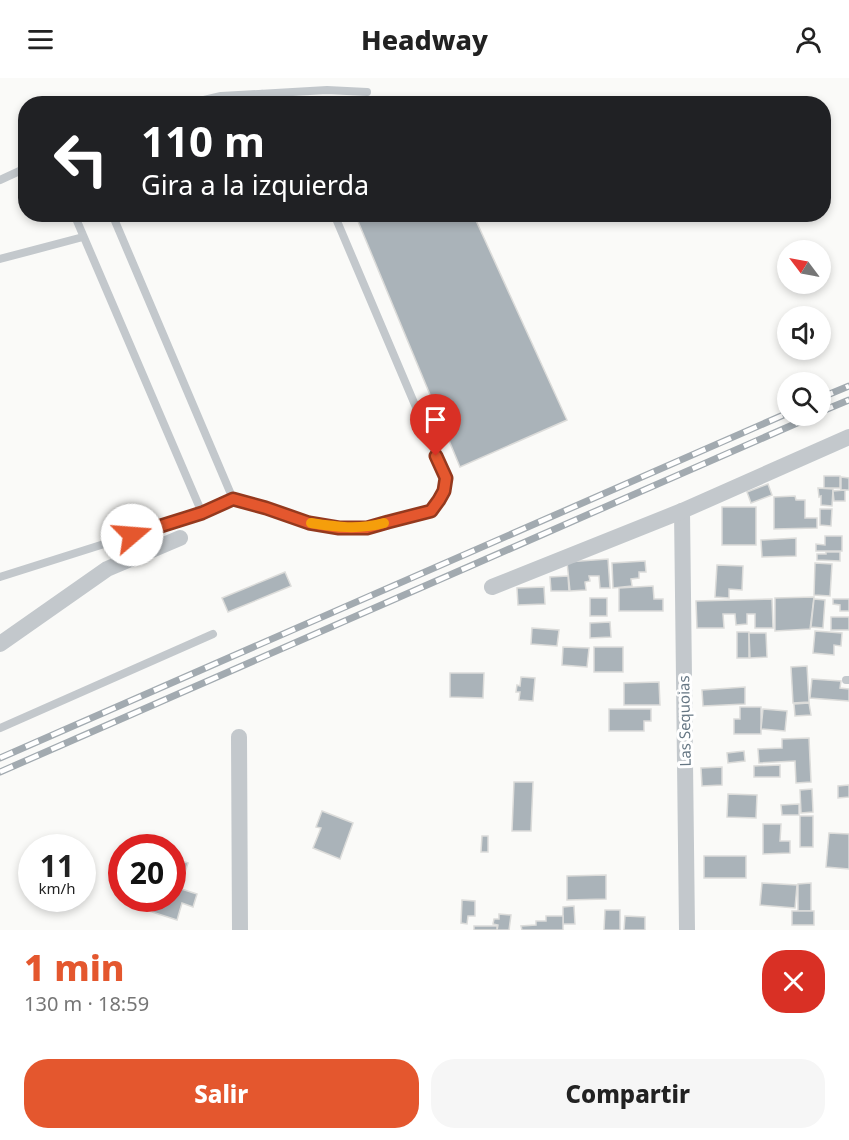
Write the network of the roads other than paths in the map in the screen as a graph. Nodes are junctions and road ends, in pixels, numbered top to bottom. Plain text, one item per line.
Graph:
1 (367, 92) dead end
2 (262, 94) joint
3 (221, 96) edge
4 (18, 172) edge
5 (0, 180) edge
6 (77, 222) edge
7 (115, 222) edge
8 (337, 222) edge
9 (83, 237) junction
10 (0, 259) edge
11 (849, 437) edge
12 (233, 499) junction
13 (682, 511) junction
14 (202, 513) junction
15 (180, 538) dead end
16 (0, 577) edge
17 (492, 587) dead end
18 (213, 634) dead end
19 (0, 644) edge
20 (0, 728) edge
21 (239, 737) dead end
22 (240, 930) edge
23 (687, 930) edge

1 - 2 lane
2 - 3 lane
4 - 5 lane
6 - 9 lane
7 - 12 lane
8 - 12 lane
9 - 10 lane
9 - 14 lane
11 - 13 street
12 - 14 lane
13 - 17 street
13 - 23 street, Las Sequoias
14 - 16 lane
15 - 19 street
18 - 20 lane
21 - 22 street

